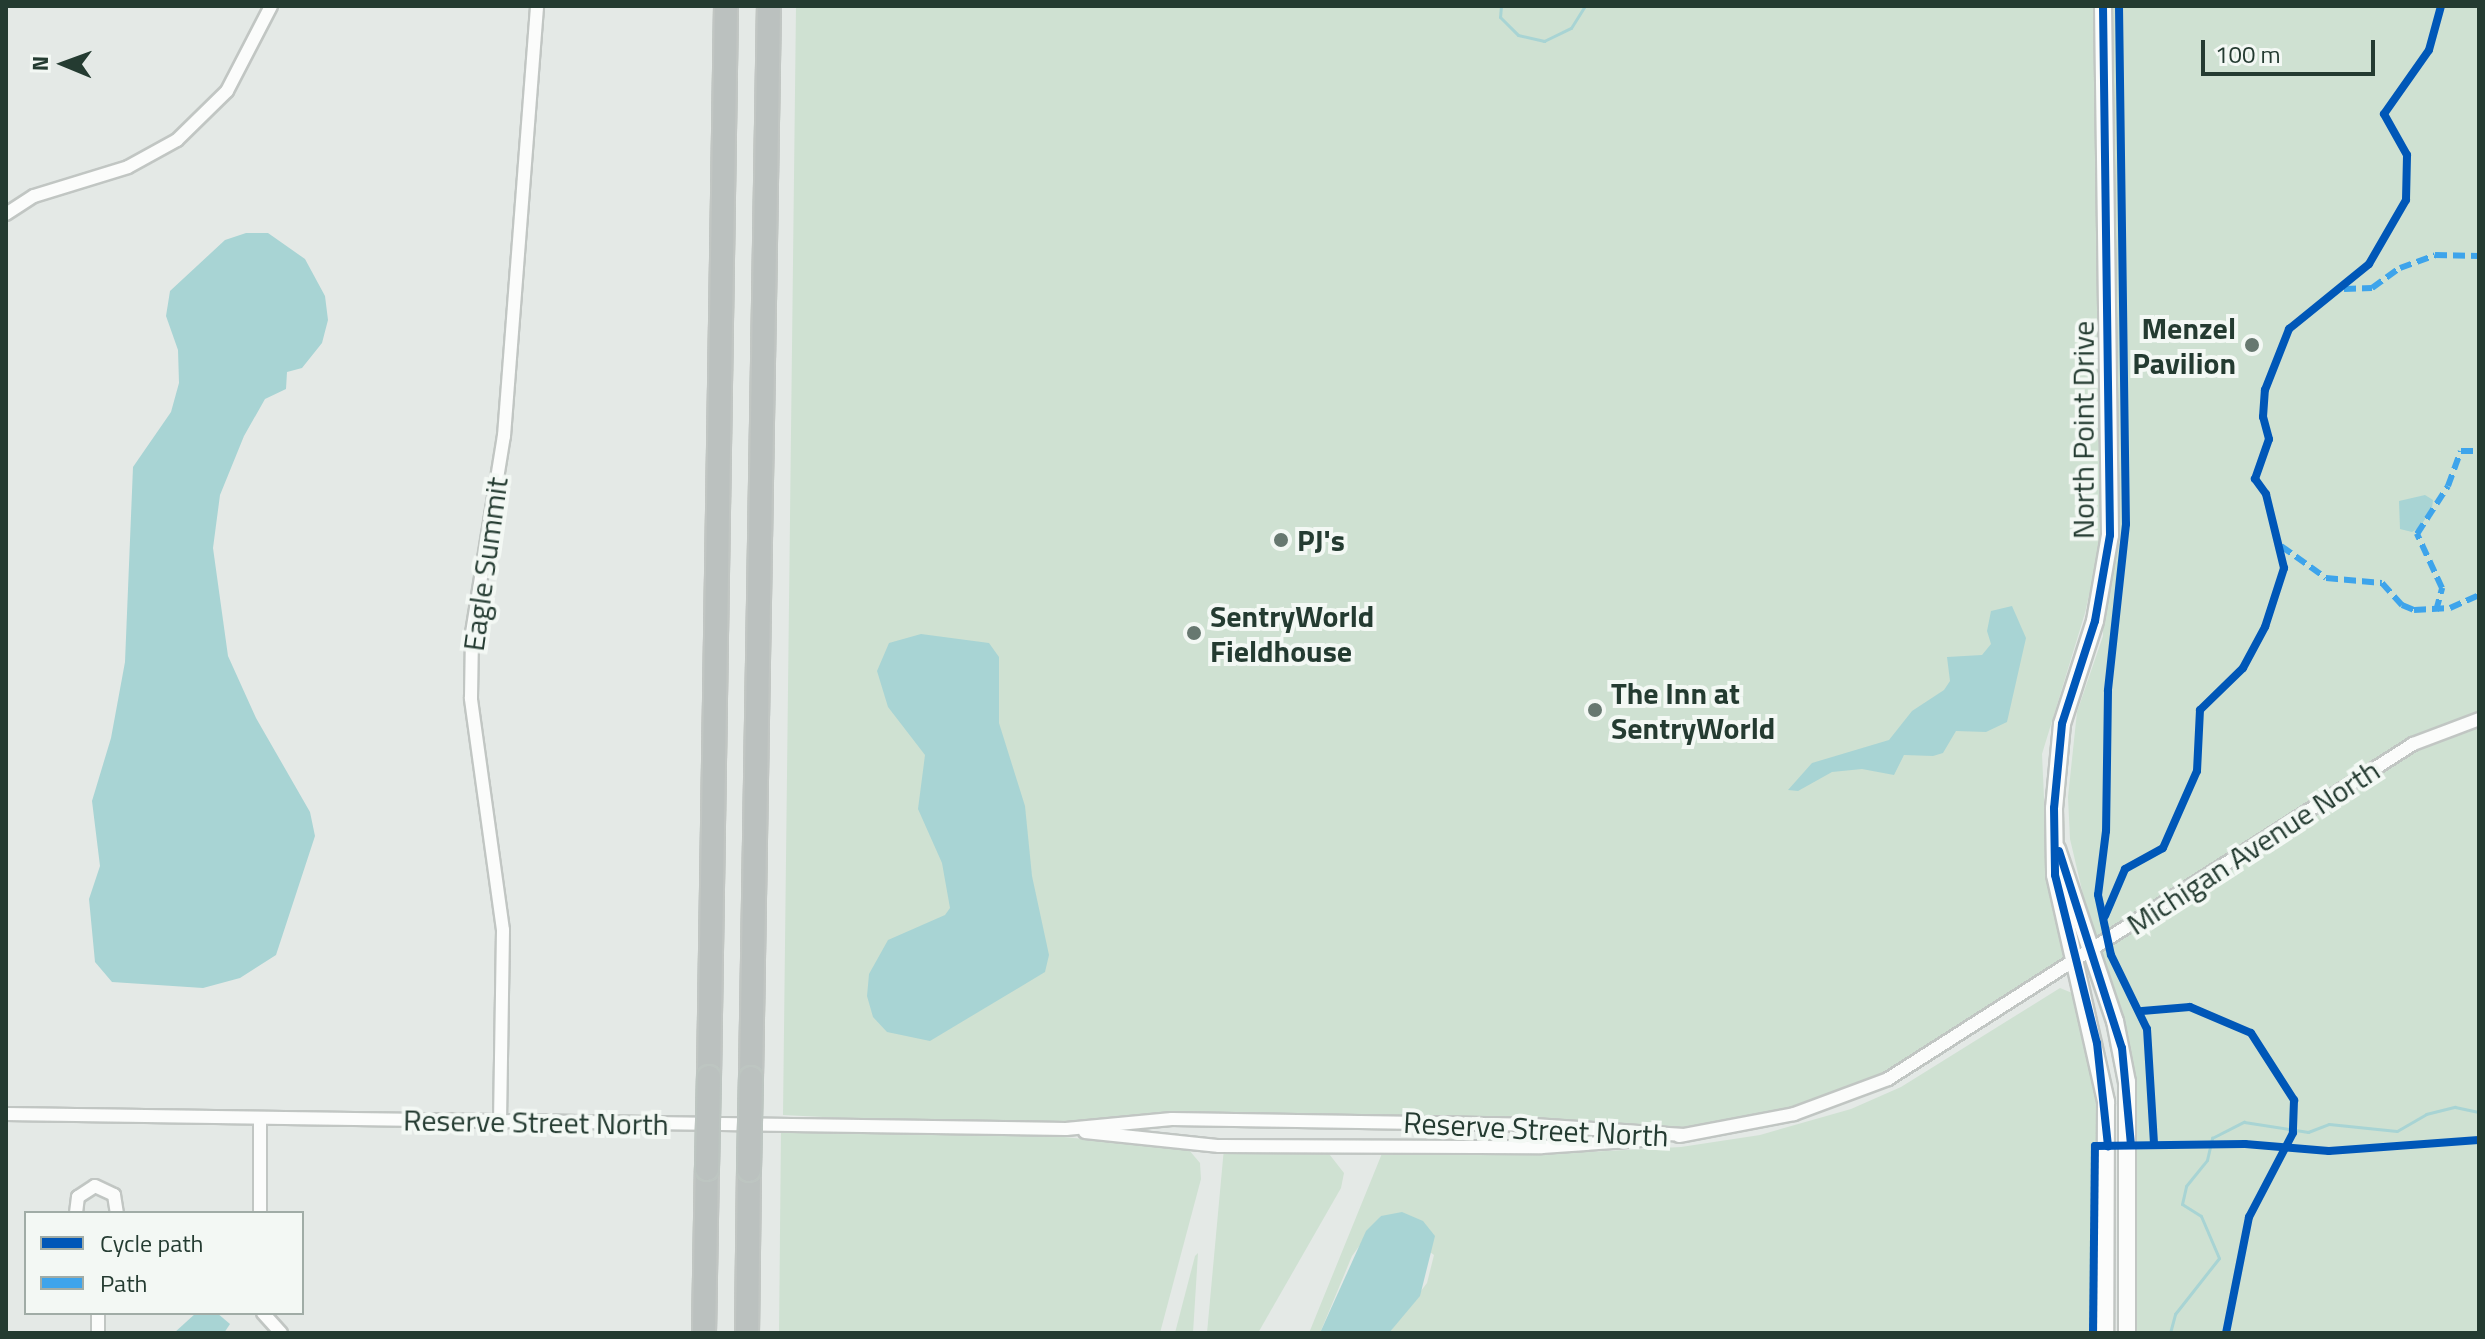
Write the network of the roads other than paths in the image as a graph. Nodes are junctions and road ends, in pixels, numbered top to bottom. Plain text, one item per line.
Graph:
1 (271, 6) edge
2 (537, 6) edge
3 (726, 6) edge
4 (769, 6) edge
5 (2103, 6) edge
6 (6, 214) edge
7 (2479, 719) edge
8 (2057, 847) junction
9 (2092, 951) junction
10 (2077, 961) junction
11 (6, 1114) edge
12 (260, 1118) junction
13 (500, 1122) junction
14 (1066, 1129) junction
15 (1684, 1135) junction
16 (76, 1211) edge
17 (117, 1211) edge
18 (260, 1211) edge
19 (265, 1315) edge
20 (281, 1333) edge
21 (704, 1333) edge
22 (747, 1333) edge
23 (2105, 1333) edge
24 (2127, 1333) edge

1 - 6 street
2 - 13 street, Eagle Summit
3 - 21 highway, bridge
4 - 22 highway, bridge
5 - 8 street, North Point Drive
7 - 9 street, Michigan Avenue North
8 - 9 street, North Point Drive
8 - 10 street, North Point Drive
9 - 10 street, Michigan Avenue North
9 - 24 street, North Point Drive
10 - 15 street, Michigan Avenue North
10 - 23 street, North Point Drive
11 - 12 street, Reserve Street North
12 - 13 street, Reserve Street North
12 - 18 street
13 - 14 street, Reserve Street North
14 - 15 street, Reserve Street North
14 - 15 street, Reserve Street North
16 - 17 street
19 - 20 street

